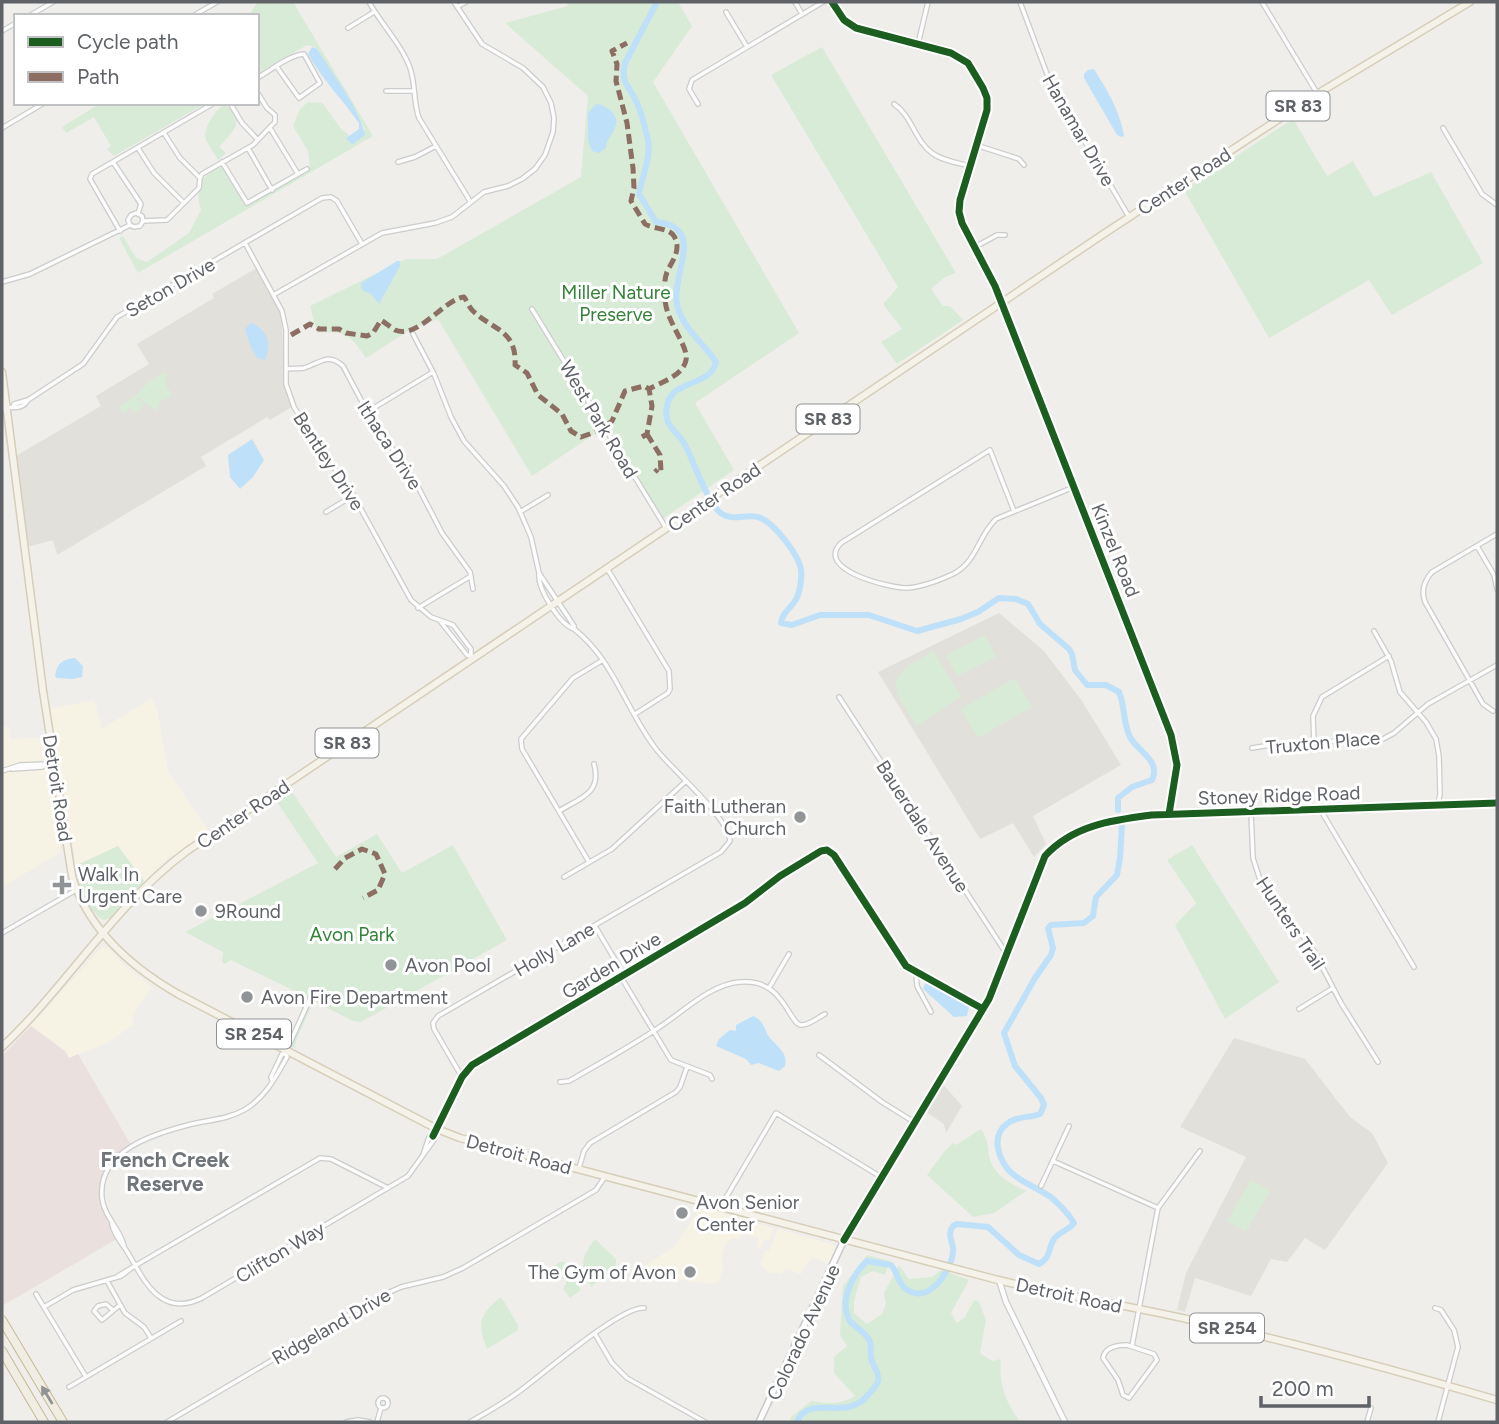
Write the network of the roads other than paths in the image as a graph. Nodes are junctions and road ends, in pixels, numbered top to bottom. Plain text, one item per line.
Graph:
1 (53, 2) edge
2 (217, 2) edge
3 (369, 2) edge
4 (454, 2) edge
5 (466, 2) edge
6 (795, 2) edge
7 (823, 2) edge
8 (832, 2) edge
9 (928, 2) edge
10 (1020, 2) edge
11 (1262, 2) edge
12 (1470, 2) edge
13 (457, 7) junction
14 (374, 12) junction
15 (726, 12) dead end
16 (32, 14) edge
17 (196, 14) edge
18 (802, 14) junction
19 (348, 28) dead end
20 (918, 44) junction
21 (747, 47) junction
22 (277, 67) junction
23 (259, 77) edge
24 (386, 91) dead end
25 (414, 91) junction
26 (1317, 94) junction
27 (259, 95) edge
28 (698, 104) dead end
29 (894, 104) dead end
30 (41, 105) edge
31 (211, 105) edge
32 (231, 105) edge
33 (2, 128) edge
34 (269, 128) junction
35 (1443, 128) dead end
36 (164, 133) junction
37 (258, 140) junction
38 (976, 145) junction
39 (436, 146) junction
40 (138, 148) junction
41 (248, 148) junction
42 (113, 162) junction
43 (222, 162) junction
44 (398, 162) dead end
45 (1024, 165) dead end
46 (970, 166) junction
47 (307, 169) dead end
48 (298, 174) junction
49 (200, 178) junction
50 (272, 190) junction
51 (470, 201) junction
52 (184, 203) junction
53 (1497, 205) edge
54 (138, 213) junction
55 (1129, 217) junction
56 (143, 220) junction
57 (130, 225) junction
58 (120, 231) junction
59 (1005, 235) dead end
60 (245, 243) junction
61 (362, 243) junction
62 (975, 247) junction
63 (2, 282) edge
64 (275, 294) junction
65 (1002, 301) junction
66 (533, 309) dead end
67 (413, 334) dead end
68 (285, 369) junction
69 (2, 372) edge
70 (433, 372) junction
71 (7, 407) edge
72 (367, 412) junction
73 (1074, 487) junction
74 (354, 495) junction
75 (548, 495) dead end
76 (1014, 511) junction
77 (326, 512) dead end
78 (520, 512) junction
79 (667, 530) junction
80 (1497, 534) edge
81 (1477, 546) junction
82 (607, 569) junction
83 (471, 576) junction
84 (473, 589) dead end
85 (1497, 589) edge
86 (555, 604) junction
87 (418, 608) junction
88 (1374, 631) dead end
89 (1389, 656) junction
90 (472, 657) junction
91 (603, 660) junction
92 (1497, 665) edge
93 (1470, 680) junction
94 (839, 697) dead end
95 (1493, 711) dead end
96 (1418, 712) junction
97 (635, 714) junction
98 (1314, 743) junction
99 (1252, 748) dead end
100 (51, 763) junction
101 (594, 764) dead end
102 (2, 771) edge
103 (685, 781) junction
104 (1497, 803) edge
105 (1440, 804) junction
106 (1321, 809) junction
107 (559, 811) junction
108 (1251, 811) junction
109 (1169, 814) junction
110 (589, 862) junction
111 (564, 877) dead end
112 (76, 890) junction
113 (595, 926) junction
114 (2, 933) edge
115 (103, 933) junction
116 (789, 954) dead end
117 (1007, 954) junction
118 (1415, 967) dead end
119 (916, 972) junction
120 (623, 976) junction
121 (769, 988) junction
122 (1333, 988) junction
123 (312, 994) dead end
124 (983, 1009) junction
125 (1299, 1009) dead end
126 (931, 1012) dead end
127 (825, 1014) dead end
128 (653, 1031) junction
129 (2, 1047) edge
130 (286, 1052) junction
131 (819, 1055) dead end
132 (1378, 1062) dead end
133 (687, 1067) junction
134 (462, 1077) junction
135 (712, 1079) dead end
136 (560, 1082) dead end
137 (914, 1122) junction
138 (1069, 1126) dead end
139 (435, 1132) junction
140 (1200, 1151) dead end
141 (1053, 1161) junction
142 (579, 1170) junction
143 (604, 1177) junction
144 (881, 1177) junction
145 (1041, 1186) dead end
146 (388, 1188) junction
147 (720, 1208) junction
148 (1158, 1208) junction
149 (844, 1240) junction
150 (134, 1266) junction
151 (998, 1280) junction
152 (107, 1281) junction
153 (36, 1294) dead end
154 (120, 1305) junction
155 (44, 1307) junction
156 (643, 1308) dead end
157 (1435, 1308) dead end
158 (113, 1310) junction
159 (1138, 1310) junction
160 (2, 1320) edge
161 (181, 1321) dead end
162 (596, 1334) junction
163 (151, 1338) junction
164 (1132, 1346) junction
165 (2, 1351) edge
166 (86, 1377) junction
167 (1448, 1386) junction
168 (69, 1387) dead end
169 (1497, 1400) edge
170 (381, 1408) dead end
171 (1371, 1408) dead end
172 (44, 1422) edge
173 (63, 1422) edge
174 (167, 1422) edge
175 (346, 1422) edge
176 (370, 1422) edge
177 (376, 1422) edge
178 (470, 1422) edge
179 (705, 1422) edge
180 (759, 1422) edge
181 (1066, 1422) edge
182 (1367, 1422) edge
183 (1438, 1422) edge

1 - 16 street
2 - 17 street
3 - 14 street
4 - 13 street
5 - 13 street
6 - 18 street
7 - 18 street
8 - 20 street, Kinzel Road
9 - 20 street
10 - 55 street, Hanamar Drive
11 - 26 street
12 - 26 main road, Center Road / SR 83
13 - 51 street
14 - 19 street
14 - 25 street
15 - 21 street
18 - 21 street
20 - 38 street, Kinzel Road
21 - 28 street
22 - 22 street
22 - 23 street
24 - 25 street
25 - 39 street
26 - 55 main road, Center Road / SR 83
27 - 34 street
29 - 46 street
30 - 33 street
31 - 36 street
32 - 37 street
34 - 37 street
34 - 48 street
35 - 53 street
36 - 40 street
36 - 49 street
37 - 41 street
38 - 45 street
38 - 46 street, Kinzel Road
39 - 44 street
39 - 51 street
40 - 42 street
40 - 52 street
41 - 43 street
41 - 50 street
42 - 54 street
42 - 58 street
43 - 49 street
43 - 50 street
46 - 62 street, Kinzel Road
47 - 48 street
48 - 50 street
49 - 52 street
51 - 61 street
52 - 56 street
54 - 56 street
54 - 57 street
55 - 65 main road, Center Road / SR 83
56 - 57 street
57 - 58 street
58 - 63 street
59 - 62 street
60 - 61 street, Seton Drive
60 - 64 street, Bentley Drive
60 - 71 street, Seton Drive
61 - 64 street
62 - 65 street, Kinzel Road
64 - 68 street, Bentley Drive
65 - 73 street, Kinzel Road
65 - 79 main road, Center Road / SR 83
66 - 79 street, West Park Road
67 - 70 street
68 - 72 street, Ithaca Drive
68 - 74 street, Bentley Drive
69 - 71 main road, Detroit Road / SR 254
70 - 72 street
70 - 78 street
71 - 100 main road, Detroit Road / SR 254
72 - 83 street, Ithaca Drive
73 - 76 street
73 - 109 street, Kinzel Road
74 - 77 street
74 - 87 street, Bentley Drive
75 - 78 street
76 - 76 street
78 - 86 street
79 - 82 main road, Center Road / SR 83
80 - 81 street
81 - 85 street
81 - 93 street
82 - 86 main road, Center Road / SR 83
82 - 97 street
83 - 84 street, Ithaca Drive
83 - 87 street
86 - 90 main road, Center Road / SR 83
86 - 91 street
87 - 90 street, Bentley Drive
88 - 89 street
89 - 96 street
89 - 98 street
90 - 115 main road, Center Road / SR 83
91 - 97 street
91 - 107 street
92 - 93 street, Truxton Place
93 - 95 street
93 - 96 street, Truxton Place
94 - 117 street, Bauerdale Avenue
96 - 98 street, Truxton Place
96 - 105 street
97 - 103 street
98 - 99 street, Truxton Place
100 - 102 street
100 - 112 main road, Detroit Road / SR 254
101 - 107 street
103 - 110 street
103 - 113 street, Holly Lane
104 - 105 street, Stoney Ridge Road
105 - 106 street, Stoney Ridge Road
106 - 108 street, Stoney Ridge Road
106 - 118 street
107 - 110 street
108 - 109 street, Stoney Ridge Road
108 - 122 street, Hunters Trail
109 - 117 street, Stoney Ridge Road
110 - 111 street
112 - 114 street
112 - 115 main road, Detroit Road / SR 254
113 - 120 street
113 - 134 street, Holly Lane
115 - 129 main road, Center Road / SR 83
115 - 130 main road, Detroit Road / SR 254
116 - 121 street
117 - 124 street, Stoney Ridge Road
119 - 120 street, Garden Drive
119 - 124 street
119 - 126 street
120 - 128 street
120 - 134 street, Garden Drive
121 - 127 street
121 - 128 street
122 - 125 street
122 - 132 street, Hunters Trail
123 - 130 street, Clifton Way
124 - 137 street, Stoney Ridge Road
128 - 133 street
128 - 136 street
130 - 139 main road, Detroit Road / SR 254
130 - 150 street, Clifton Way
131 - 137 street
133 - 135 street
133 - 142 street
134 - 139 street, Garden Drive
137 - 144 street, Stoney Ridge Road
138 - 141 street
139 - 142 main road, Detroit Road / SR 254
139 - 146 street, Clifton Way
140 - 148 street
141 - 145 street
141 - 148 street
142 - 143 main road, Detroit Road / SR 254
143 - 147 main road, Detroit Road / SR 254
143 - 174 street, Ridgeland Drive
144 - 147 street
144 - 149 street, Stoney Ridge Road
146 - 150 street
146 - 150 street, Clifton Way
147 - 149 main road, Detroit Road / SR 254
148 - 159 street
149 - 151 main road, Detroit Road / SR 254
149 - 180 main road, Colorado Avenue
150 - 152 street
151 - 159 main road, Detroit Road / SR 254
151 - 181 street
152 - 154 street
152 - 155 street
153 - 155 street
154 - 158 street
154 - 163 street
155 - 166 street
156 - 162 street
157 - 167 street
158 - 158 street
159 - 164 street
159 - 167 main road, Detroit Road / SR 254
173 -> 160 highway
161 - 163 street
162 - 178 street
162 - 179 street
163 - 166 street
164 - 164 street
165 - 172 highway
166 - 168 street
167 - 169 main road, Detroit Road / SR 254
167 - 183 street
170 - 177 street
171 - 182 street
175 - 176 street

